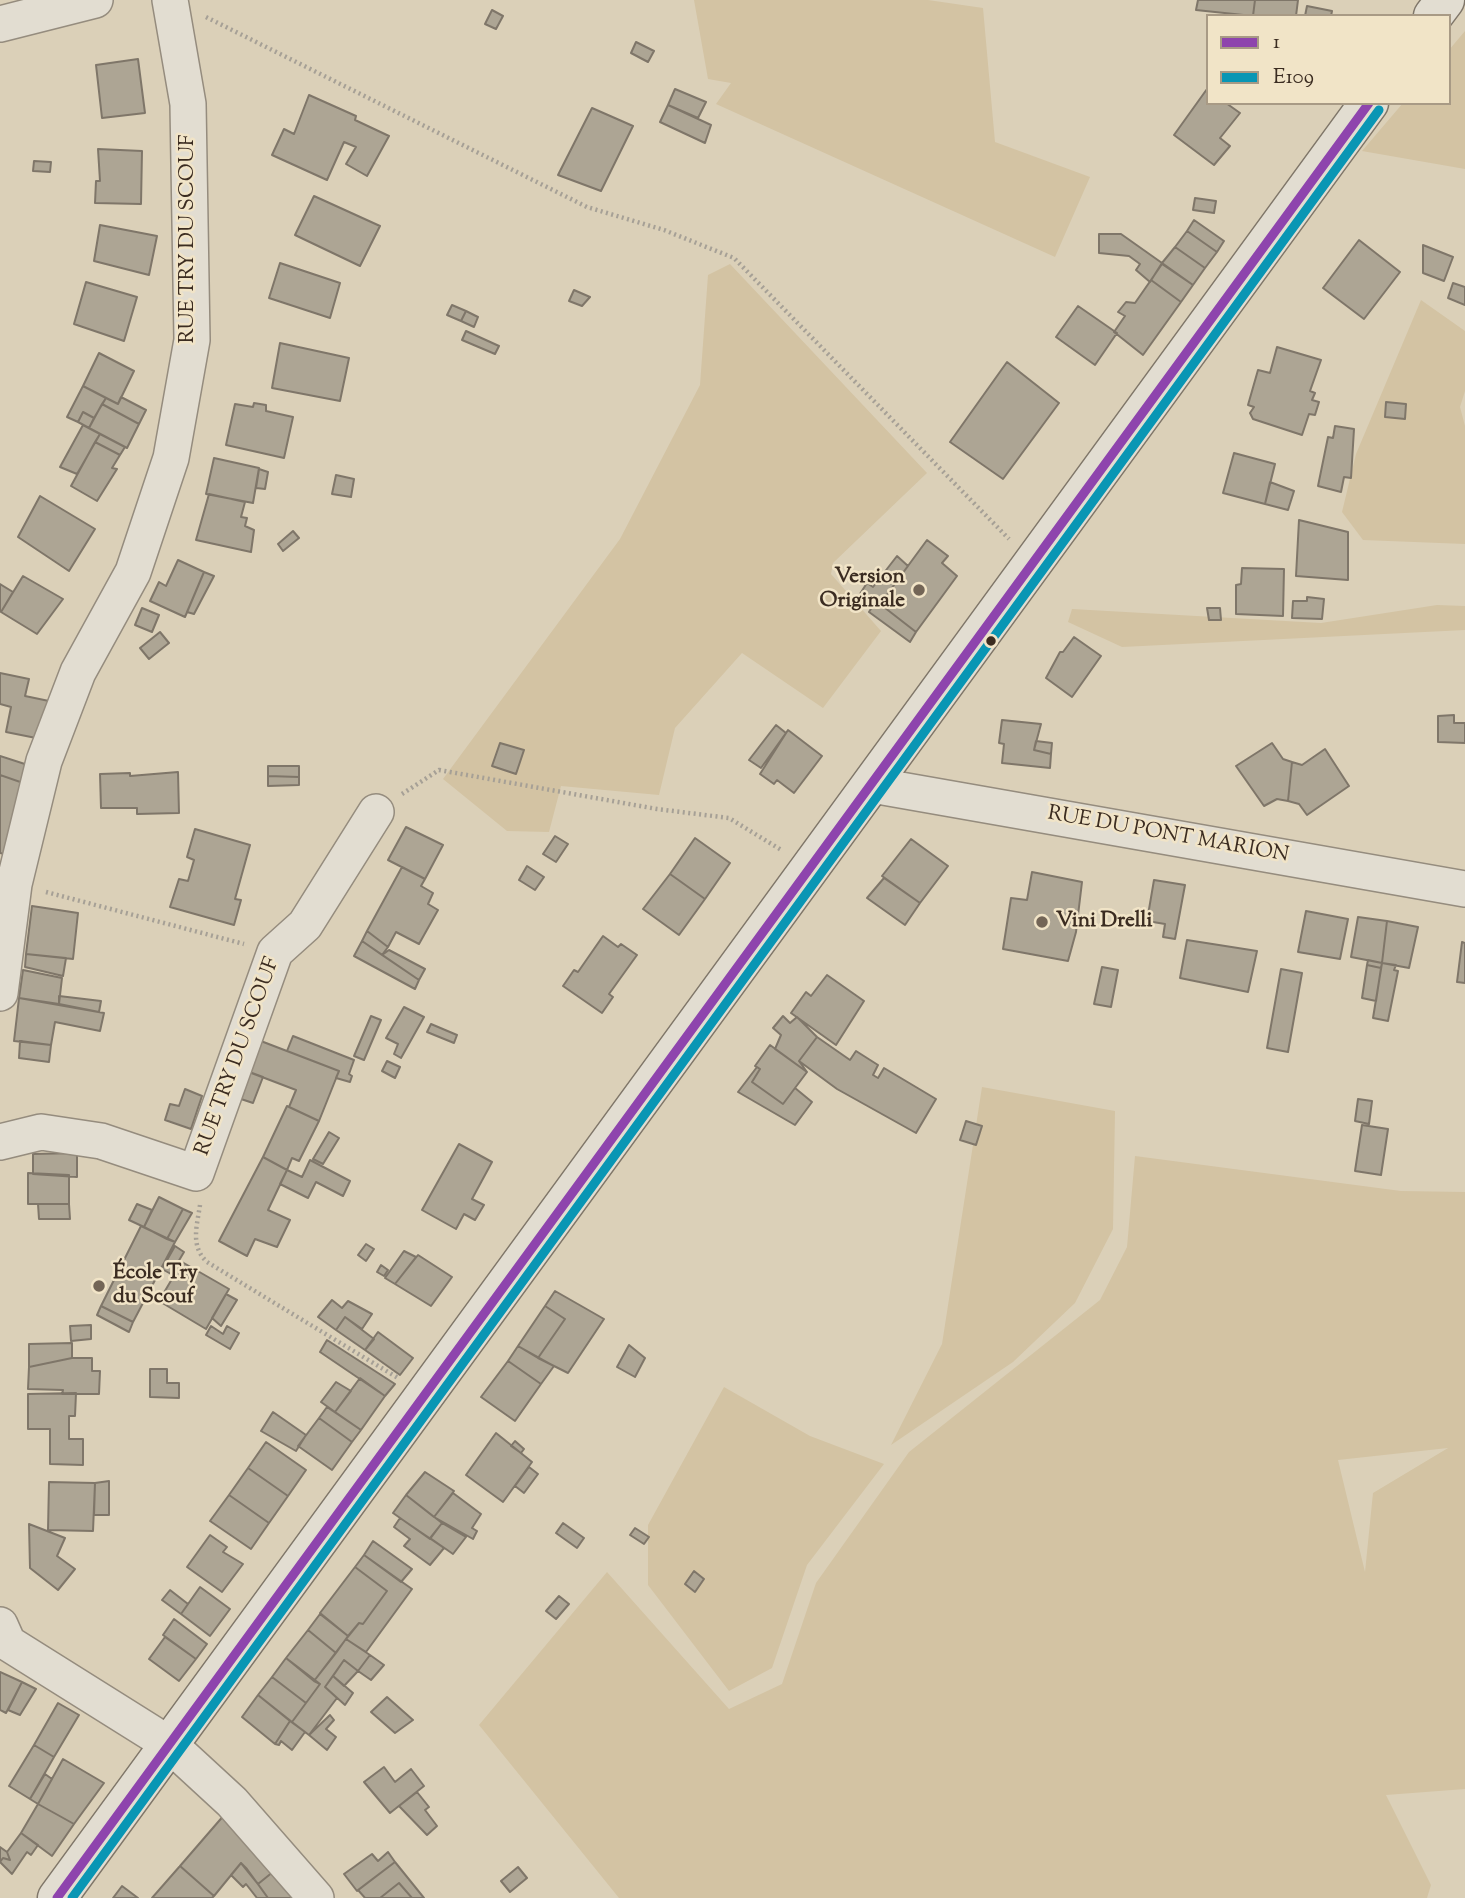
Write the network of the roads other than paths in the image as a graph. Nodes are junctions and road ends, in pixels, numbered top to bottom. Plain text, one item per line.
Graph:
1 (95, 0) edge
2 (183, 6) edge
3 (0, 24) edge
4 (1368, 105) edge
5 (872, 785) junction
6 (376, 812) road end
7 (7, 880) edge
8 (1465, 889) edge
9 (0, 993) edge
10 (0, 1142) edge
11 (0, 1625) edge
12 (169, 1744) junction
13 (57, 1898) edge
14 (316, 1898) edge

1 - 3 street
2 - 7 street, RUE TRY DU SCOUF
4 - 5 main road
5 - 8 street, RUE DU PONT MARION
5 - 12 main road
6 - 10 street, RUE TRY DU SCOUF
7 - 9 street, RUE TRY DU SCOUF
11 - 12 street
12 - 13 main road
12 - 14 street

